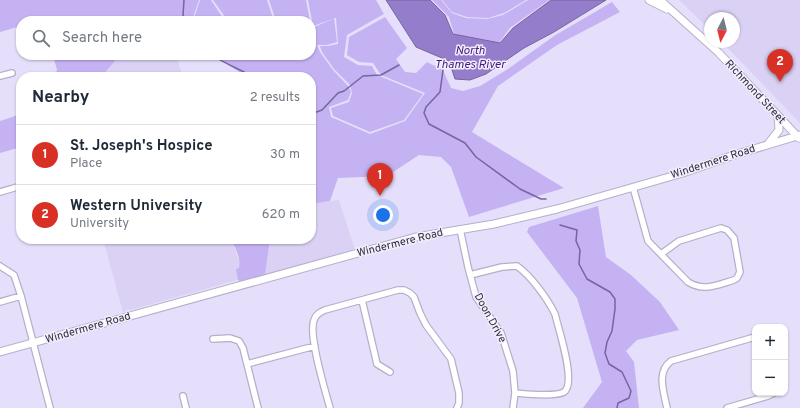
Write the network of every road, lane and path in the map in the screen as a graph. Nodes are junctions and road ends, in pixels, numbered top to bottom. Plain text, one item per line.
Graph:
1 (649, 0) edge
2 (660, 0) edge
3 (674, 13) junction
4 (12, 73) dead end
5 (0, 76) edge
6 (778, 116) junction
7 (799, 137) edge
8 (768, 145) junction
9 (16, 187) edge
10 (633, 187) junction
11 (0, 192) edge
12 (460, 229) junction
13 (661, 254) junction
14 (0, 266) edge
15 (470, 274) junction
16 (22, 296) junction
17 (362, 300) junction
18 (0, 302) edge
19 (752, 337) edge
20 (213, 339) dead end
21 (33, 344) junction
22 (314, 346) junction
23 (0, 352) edge
24 (247, 364) junction
25 (390, 372) dead end
26 (515, 393) junction
27 (183, 396) dead end
28 (768, 396) edge
29 (50, 408) edge
30 (186, 408) edge
31 (258, 408) edge
32 (330, 408) edge
33 (457, 408) edge
34 (513, 408) edge
35 (667, 408) edge
36 (727, 408) edge

1 - 3 main road, Richmond Street
2 - 3 main road, Richmond Street
3 - 6 main road, Richmond Street
4 - 5 street
6 - 7 main road, Richmond Street
6 - 8 main road
7 - 8 main road, Windermere Road
8 - 10 main road, Windermere Road
9 - 11 street
10 - 12 main road, Windermere Road
10 - 13 street
12 - 15 street, Doon Drive
12 - 21 main road, Windermere Road
13 - 13 street
14 - 16 street
15 - 26 street, Doon Drive
15 - 26 street
16 - 18 street
16 - 21 street
17 - 22 street
17 - 25 street
17 - 33 street
19 - 35 street
20 - 24 street
21 - 23 main road, Windermere Road
21 - 29 street
22 - 24 street
22 - 32 street
24 - 31 street
26 - 34 street, Doon Drive
27 - 30 street
28 - 36 street

